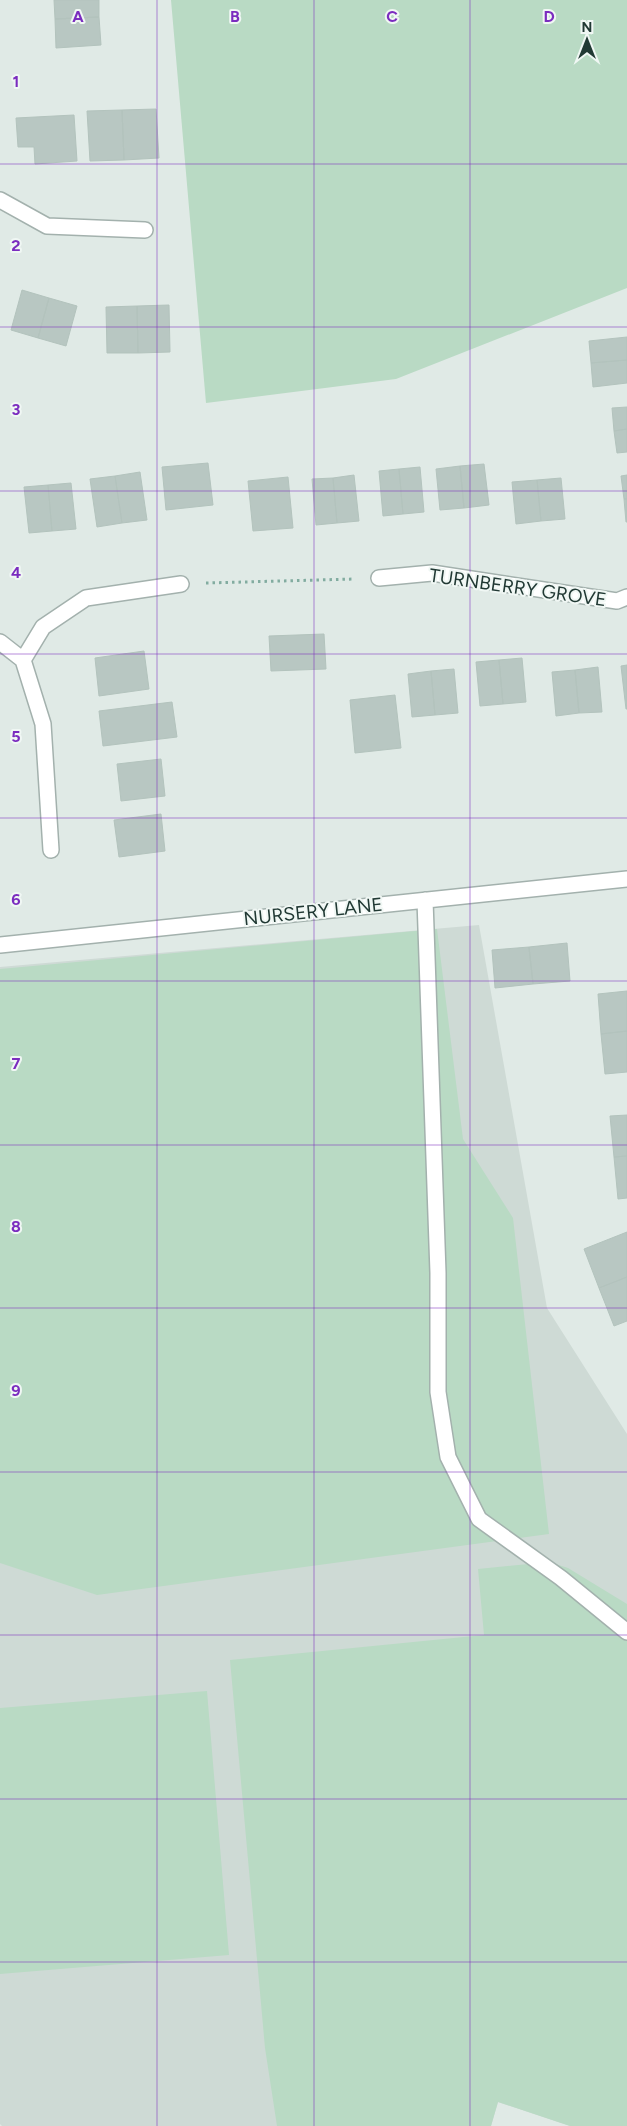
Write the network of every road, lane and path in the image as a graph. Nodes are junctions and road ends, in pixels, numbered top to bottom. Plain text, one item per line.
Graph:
1 (0, 200) edge
2 (145, 230) dead end
3 (379, 578) joint
4 (181, 584) joint
5 (627, 597) edge
6 (0, 642) edge
7 (23, 660) junction
8 (51, 850) dead end
9 (627, 879) edge
10 (425, 900) junction
11 (0, 945) edge
12 (627, 1632) edge

1 - 2 street
3 - 4 path
3 - 5 street, TURNBERRY GROVE
4 - 7 street
6 - 7 street
7 - 8 street
9 - 10 street, NURSERY LANE
10 - 11 street, NURSERY LANE
10 - 12 street

